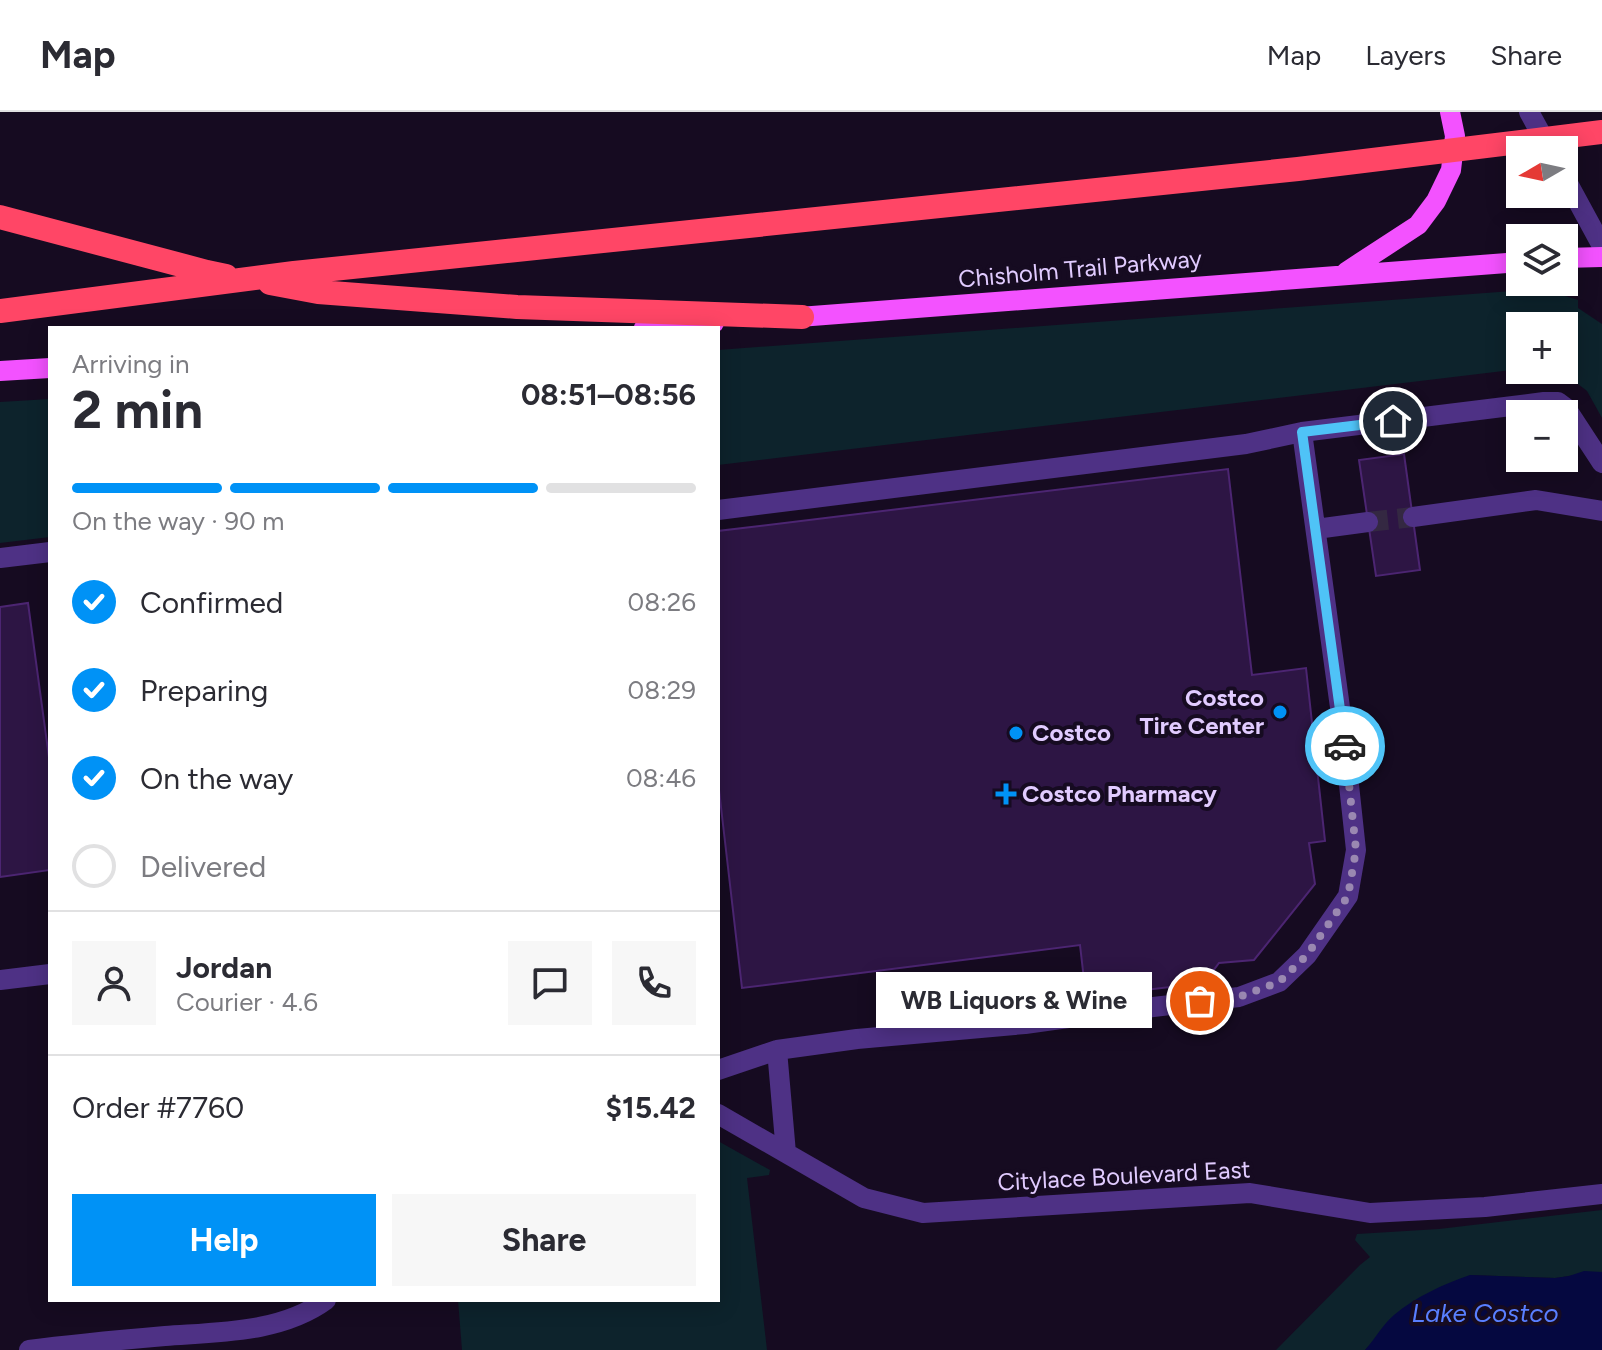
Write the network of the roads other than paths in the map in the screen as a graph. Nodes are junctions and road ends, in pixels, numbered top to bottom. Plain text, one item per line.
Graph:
1 (1450, 112) edge
2 (1529, 112) edge
3 (1602, 132) edge
4 (1542, 136) edge
5 (1578, 202) edge
6 (0, 217) edge
7 (1602, 246) edge
8 (1602, 257) edge
9 (1578, 258) edge
10 (1506, 263) edge
11 (1343, 275) junction
12 (0, 311) edge
13 (802, 317) junction
14 (673, 326) edge
15 (48, 368) edge
16 (0, 371) edge
17 (1302, 432) junction
18 (1602, 463) edge
19 (720, 510) edge
20 (1602, 511) edge
21 (1413, 517) tunnel mouth
22 (1368, 522) tunnel mouth
23 (1316, 529) junction
24 (48, 552) edge
25 (0, 558) edge
26 (48, 974) edge
27 (0, 980) edge
28 (777, 1050) junction
29 (720, 1069) edge
30 (720, 1115) edge
31 (786, 1153) junction
32 (1602, 1194) edge
33 (323, 1302) edge
34 (29, 1350) edge

1 - 11 main road
2 - 4 street
3 - 12 highway
5 - 7 street
6 - 13 highway
8 - 9 main road
10 - 11 main road, Chisholm Trail Parkway
11 - 13 main road, Chisholm Trail Parkway
13 - 14 main road, Chisholm Trail Parkway
15 - 16 main road
17 - 18 street
17 - 19 street
17 - 23 street
20 - 21 street
22 - 23 street
23 - 28 street
24 - 25 street
26 - 27 street
28 - 29 street
28 - 31 street
30 - 31 street, Citylace Boulevard East
31 - 32 street, Citylace Boulevard East
33 - 34 street

